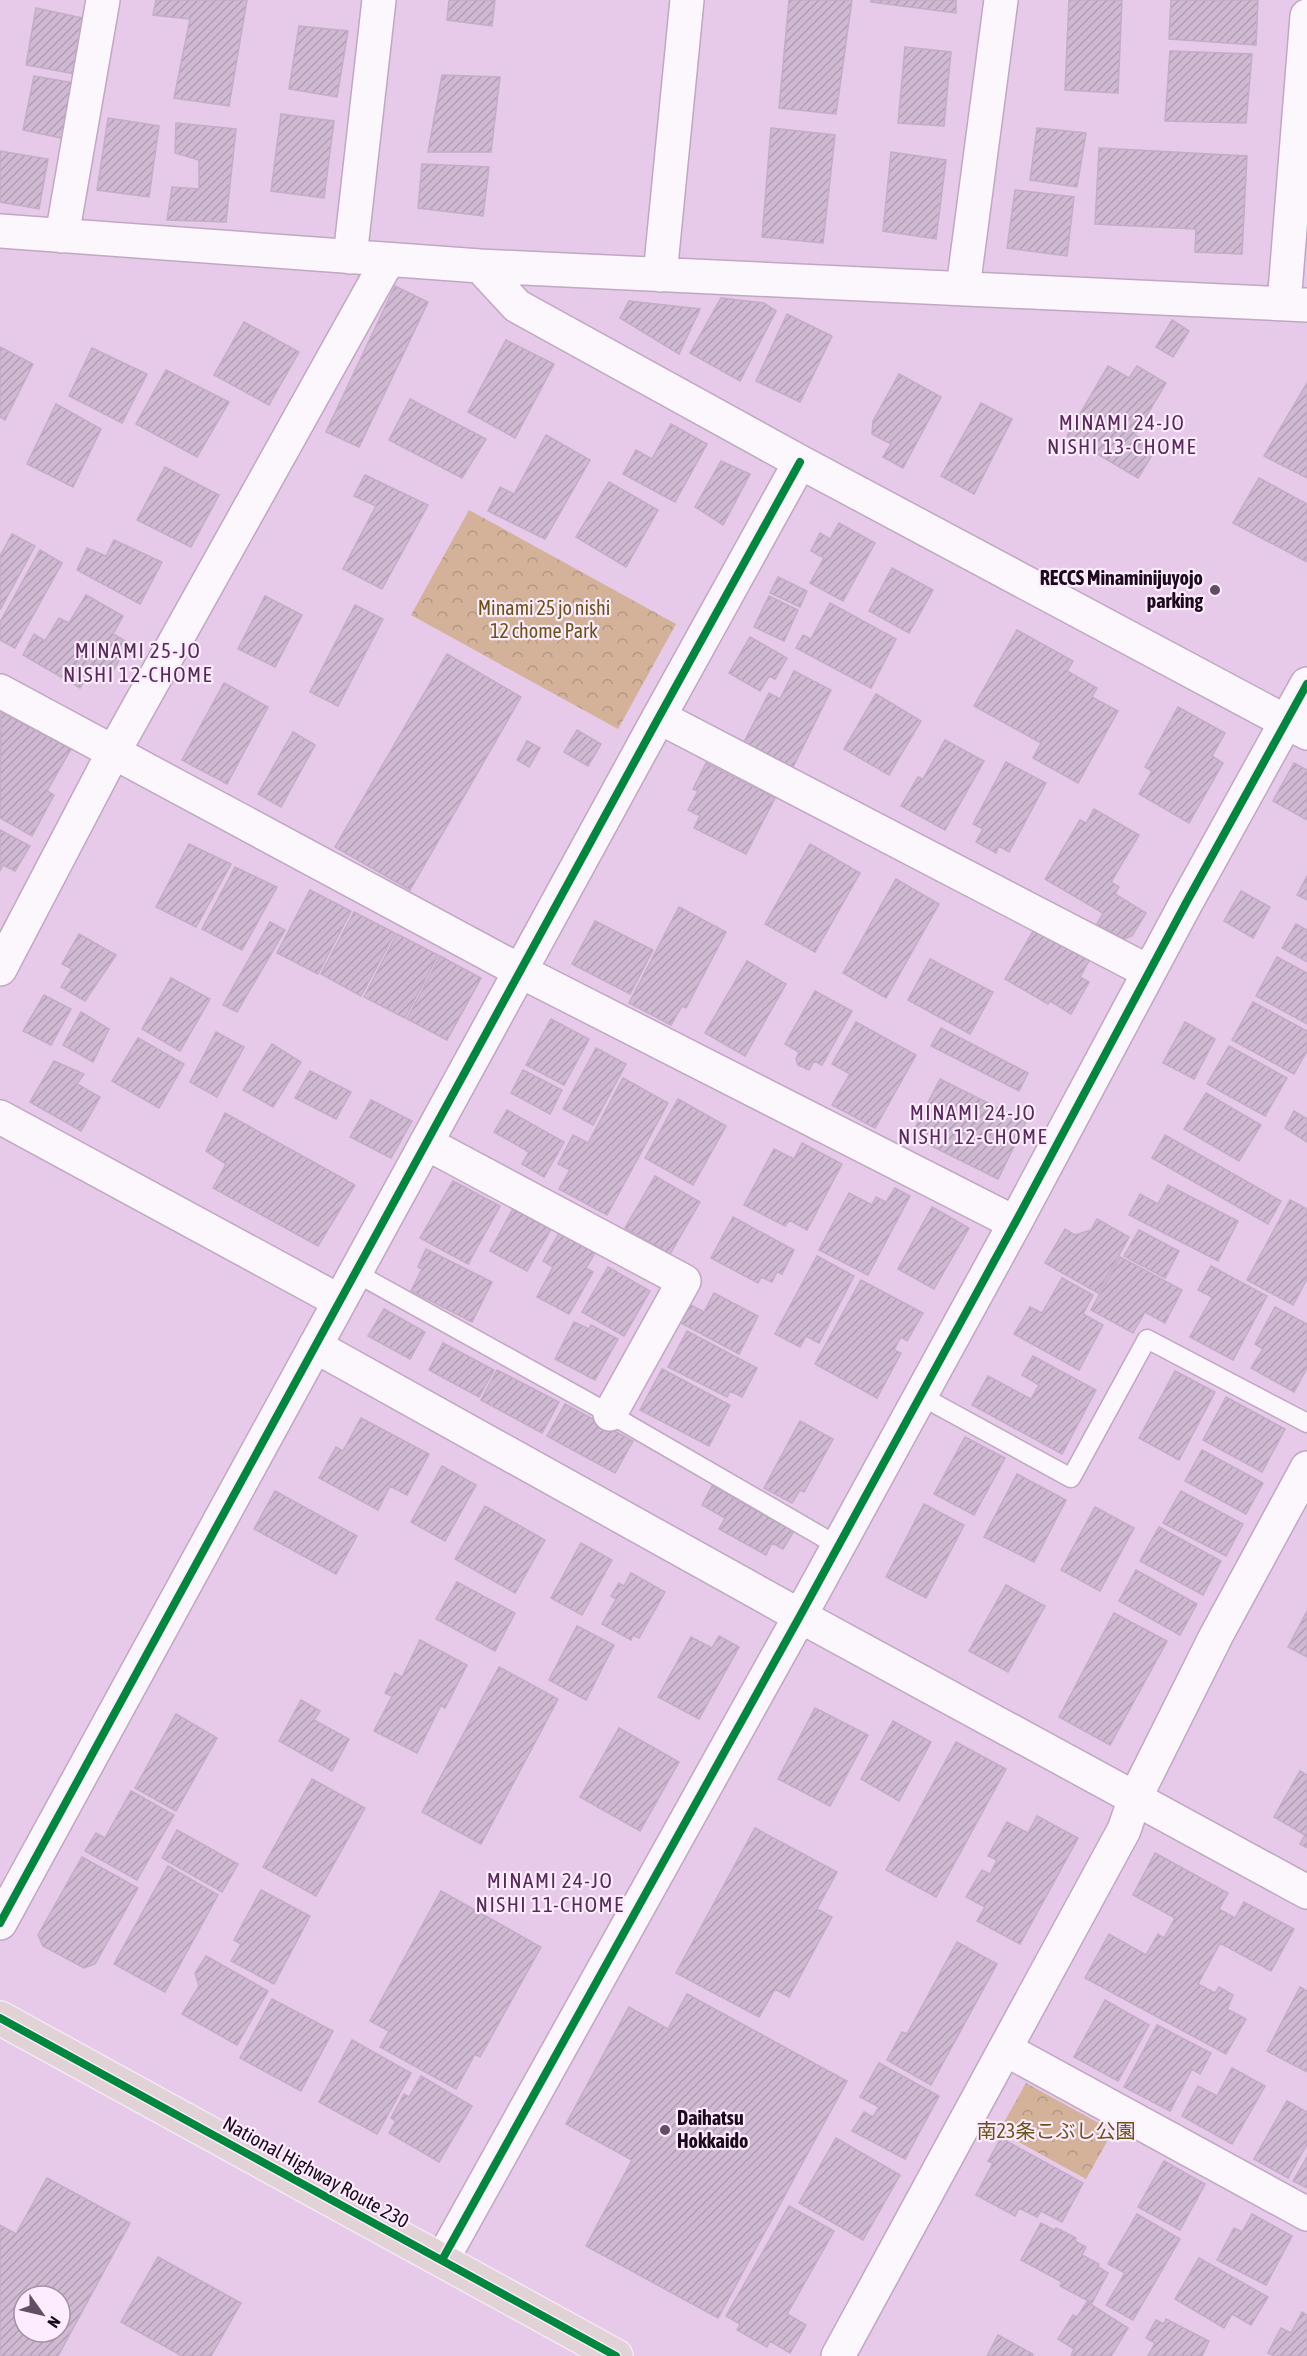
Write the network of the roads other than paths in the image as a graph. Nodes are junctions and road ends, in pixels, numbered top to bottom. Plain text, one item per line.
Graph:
1 (103, 0) edge
2 (380, 0) edge
3 (687, 0) edge
4 (1001, 0) edge
5 (1307, 16) edge
6 (0, 231) edge
7 (62, 236) junction
8 (350, 257) junction
9 (388, 260) junction
10 (480, 266) junction
11 (660, 275) junction
12 (963, 288) junction
13 (1295, 304) edge
14 (800, 462) junction
15 (1307, 684) edge
16 (0, 691) edge
17 (659, 717) junction
18 (1297, 728) edge
19 (114, 753) junction
20 (0, 969) edge
21 (520, 971) junction
22 (1149, 972) junction
23 (0, 1117) edge
24 (426, 1143) junction
25 (1015, 1223) junction
26 (356, 1273) junction
27 (339, 1301) junction
28 (315, 1346) junction
29 (921, 1396) junction
30 (610, 1414) junction
31 (1307, 1423) edge
32 (1307, 1468) edge
33 (838, 1546) junction
34 (800, 1616) junction
35 (1134, 1798) junction
36 (1307, 1892) edge
37 (0, 1923) edge
38 (0, 2018) edge
39 (1005, 2049) junction
40 (1307, 2214) edge
41 (441, 2260) junction
42 (616, 2356) edge
43 (838, 2356) edge

1 - 7 street
2 - 8 street
3 - 11 street
4 - 12 street
5 - 13 street
6 - 7 street
7 - 8 street
8 - 9 street
9 - 10 street
9 - 19 street
10 - 11 street
10 - 14 street
11 - 12 street
12 - 13 street
14 - 17 street
14 - 18 street
15 - 18 street
16 - 19 street
17 - 21 street
17 - 22 street
18 - 22 street
19 - 20 street
19 - 21 street
21 - 24 street
21 - 25 street
22 - 25 street
23 - 27 street
24 - 26 street
24 - 30 street
25 - 29 street
26 - 27 street
26 - 30 lane
27 - 28 street
28 - 34 street
28 - 37 street
29 - 31 lane
29 - 33 street
30 - 33 lane
32 - 35 street
33 - 34 street
34 - 35 street
34 - 41 street
35 - 36 street
35 - 39 street
38 - 41 highway, National Highway Route 230
39 - 40 street
39 - 43 street
41 - 42 highway, National Highway Route 230

